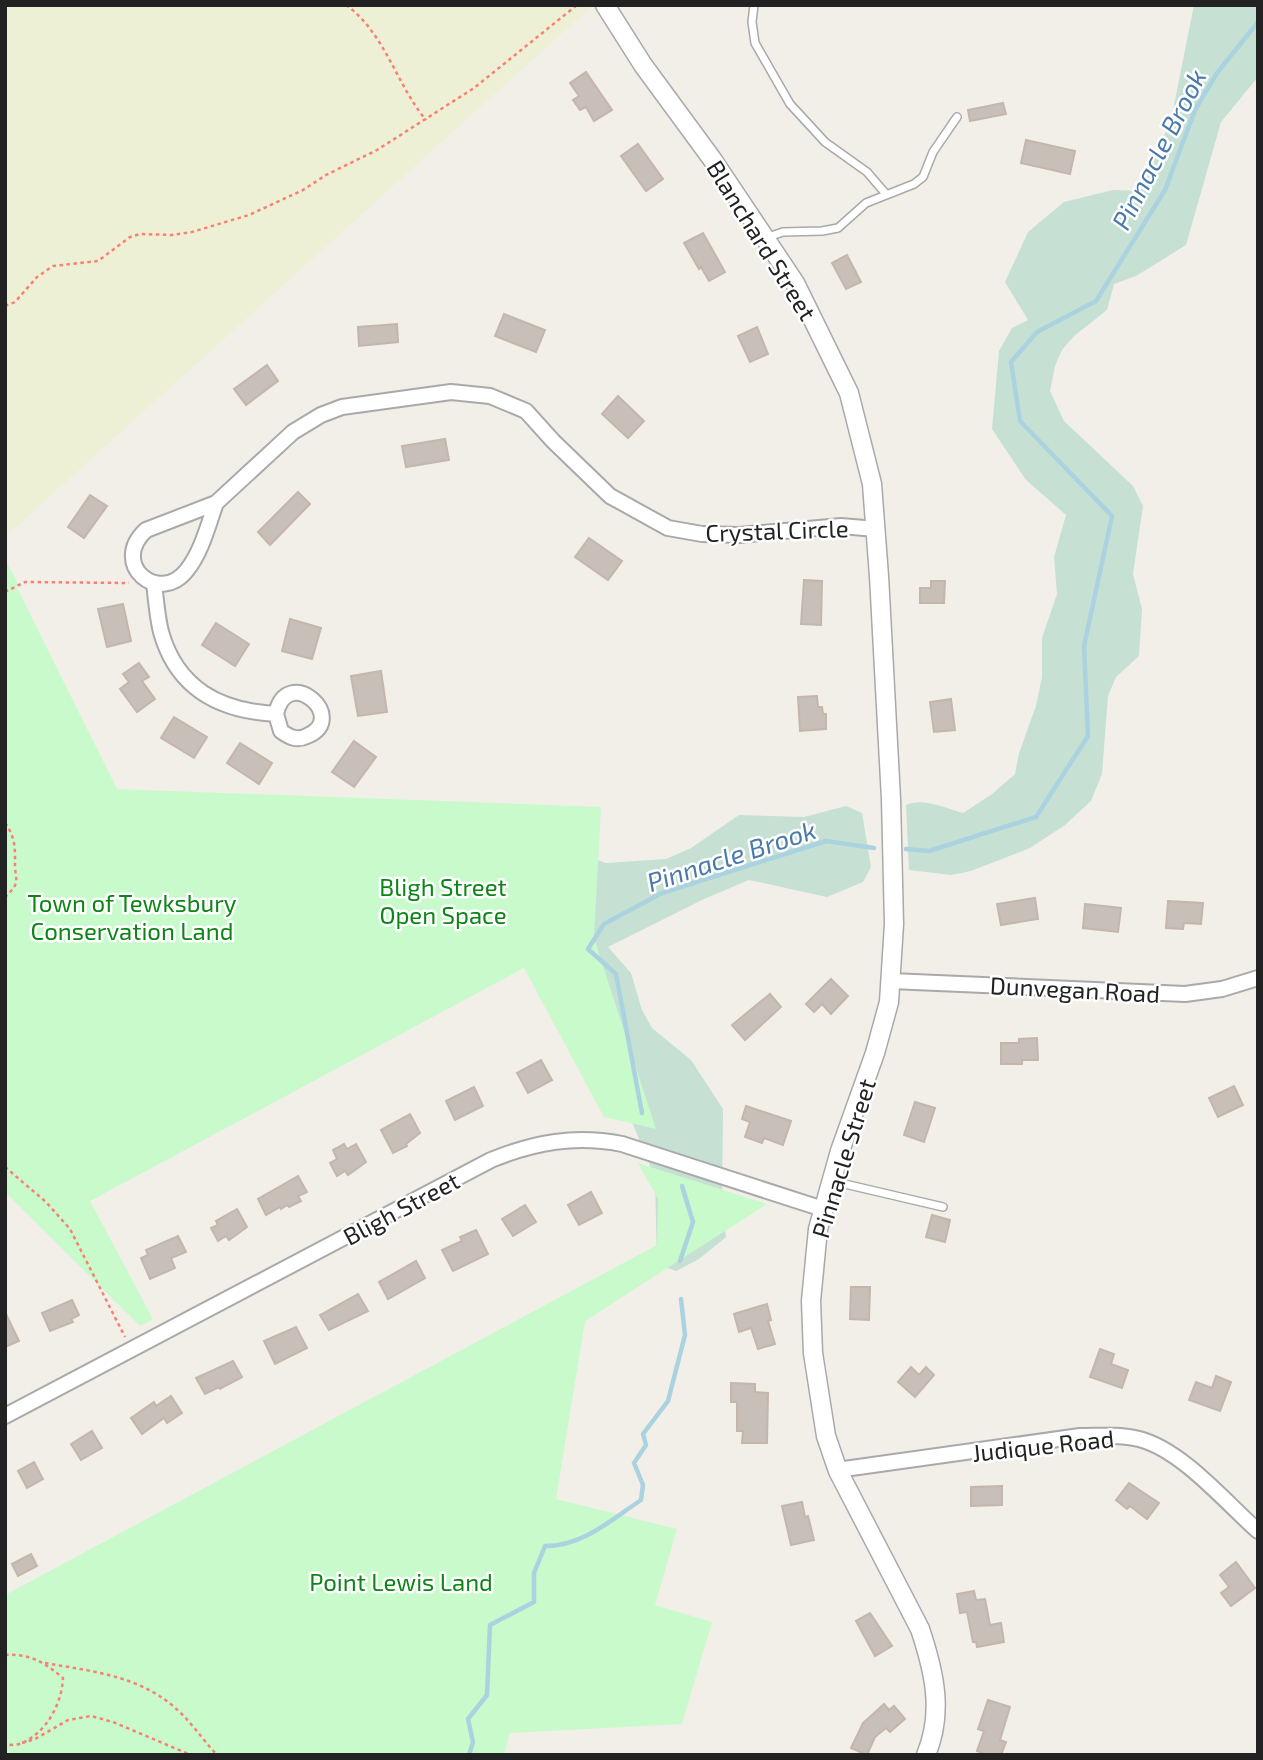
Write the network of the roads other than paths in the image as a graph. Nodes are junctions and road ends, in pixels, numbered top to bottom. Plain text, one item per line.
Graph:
1 (605, 5) edge
2 (754, 5) edge
3 (957, 117) dead end
4 (886, 194) junction
5 (765, 238) junction
6 (216, 503) junction
7 (876, 529) junction
8 (150, 581) junction
9 (883, 664) joint
10 (276, 714) dead end
11 (1258, 978) edge
12 (891, 981) junction
13 (832, 1180) junction
14 (943, 1207) dead end
15 (823, 1209) junction
16 (5, 1416) edge
17 (837, 1471) junction
18 (1258, 1531) edge
19 (926, 1755) edge

1 - 5 street, Blanchard Street
2 - 4 lane
3 - 4 lane
4 - 5 lane
5 - 7 street, Blanchard Street
6 - 7 street, Crystal Circle
6 - 8 street, Crystal Circle
6 - 8 street, Crystal Circle
7 - 9 street, Blanchard Street
8 - 10 street, Crystal Circle
9 - 12 street, Pinnacle Street
11 - 12 street, Dunvegan Road
12 - 13 street, Pinnacle Street
13 - 14 lane
13 - 15 street, Pinnacle Street
15 - 16 street, Bligh Street
15 - 17 street, Pinnacle Street
17 - 18 street, Judique Road
17 - 19 street, Pinnacle Street

